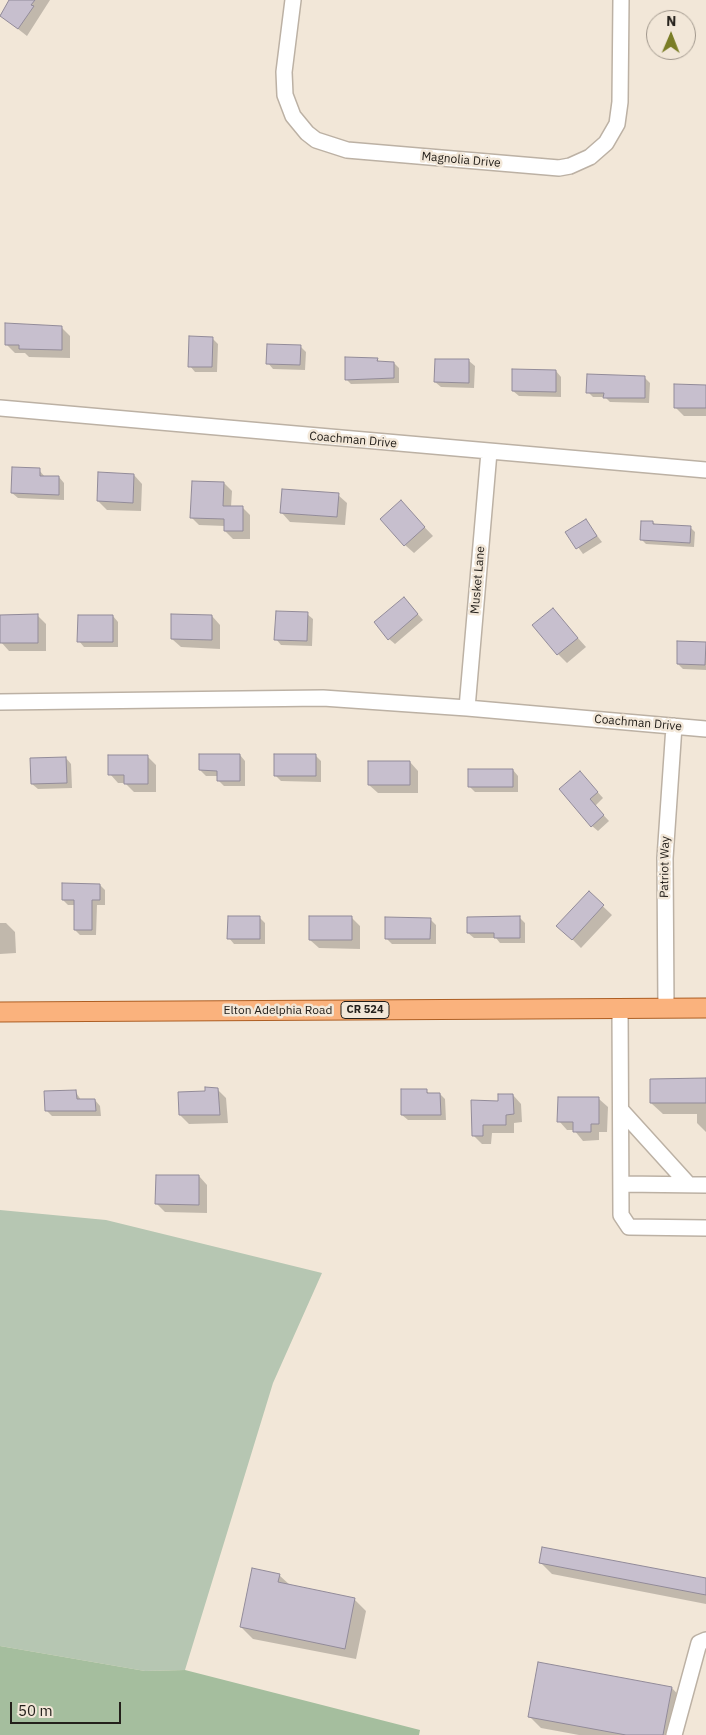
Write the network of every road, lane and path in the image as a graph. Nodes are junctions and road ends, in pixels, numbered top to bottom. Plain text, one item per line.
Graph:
1 (293, 0) edge
2 (620, 0) edge
3 (0, 408) edge
4 (489, 452) junction
5 (706, 470) edge
6 (0, 702) edge
7 (467, 708) junction
8 (674, 726) junction
9 (706, 729) edge
10 (706, 1008) edge
11 (620, 1009) junction
12 (666, 1009) junction
13 (0, 1012) edge
14 (621, 1110) junction
15 (621, 1184) junction
16 (689, 1185) junction
17 (706, 1185) edge
18 (706, 1228) edge
19 (706, 1640) edge
20 (674, 1735) edge

1 - 2 street, Magnolia Drive
3 - 4 street, Coachman Drive
4 - 5 street, Coachman Drive
4 - 7 street, Musket Lane
6 - 7 street, Coachman Drive
7 - 8 street, Coachman Drive
8 - 9 street, Coachman Drive
8 - 12 street, Patriot Way
10 - 12 main road, Elton Adelphia Road / CR 524
11 - 12 main road, Elton Adelphia Road / CR 524
11 - 13 main road, Elton Adelphia Road / CR 524
11 - 14 street
14 - 15 street
14 - 16 street
15 - 16 street
15 - 18 street
16 - 17 street
19 - 20 street

